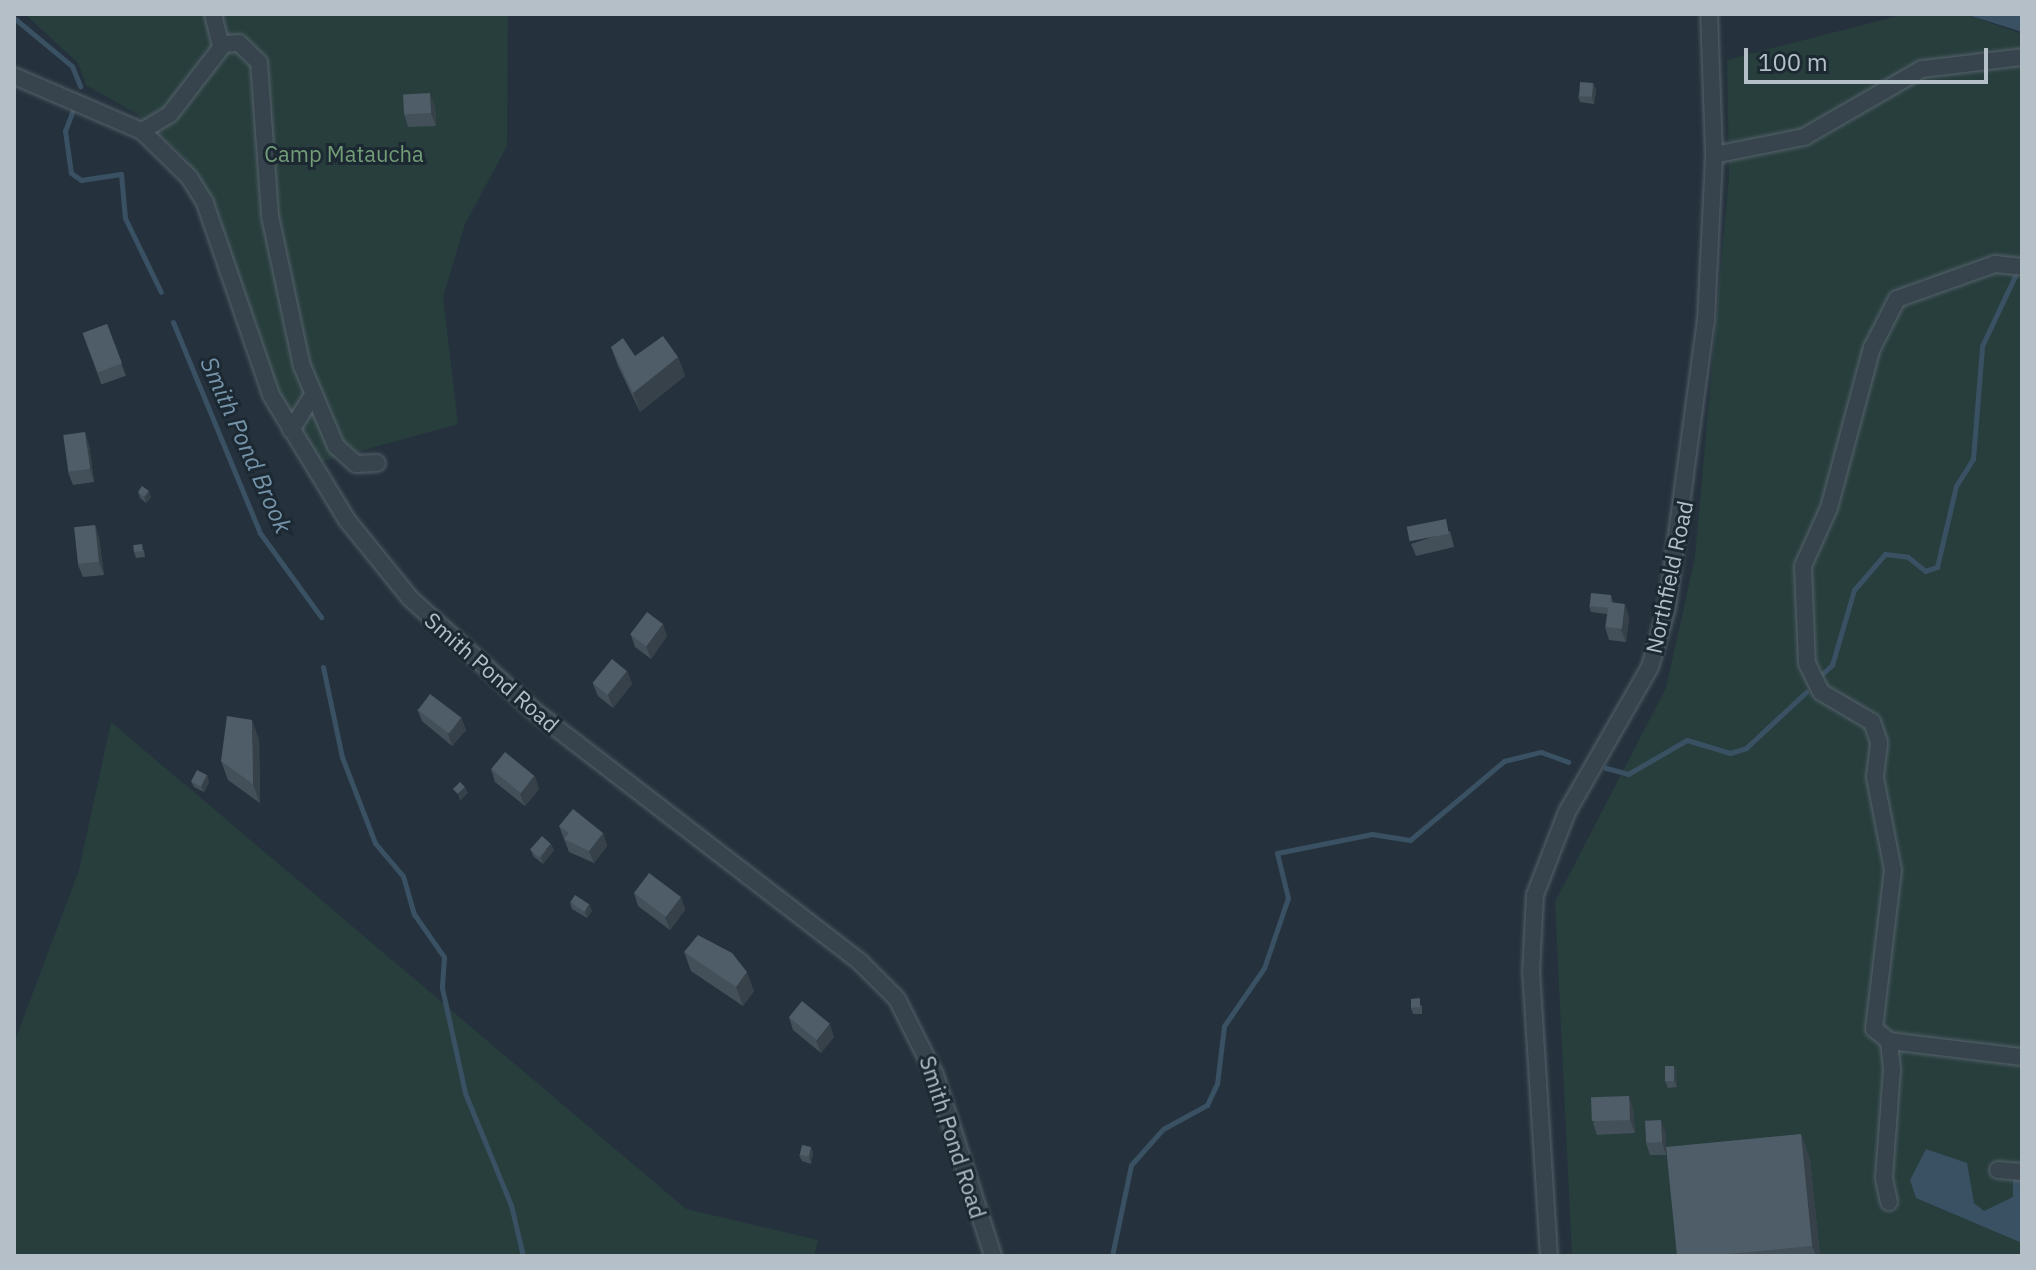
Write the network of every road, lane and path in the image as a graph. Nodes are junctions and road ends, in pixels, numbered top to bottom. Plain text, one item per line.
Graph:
1 (213, 14) edge
2 (1709, 14) edge
3 (221, 47) junction
4 (2022, 57) edge
5 (14, 76) edge
6 (142, 131) junction
7 (1714, 155) junction
8 (2022, 267) edge
9 (312, 397) junction
10 (291, 430) junction
11 (377, 463) dead end
12 (1889, 1041) junction
13 (2022, 1057) edge
14 (1998, 1170) dead end
15 (2022, 1172) edge
16 (1889, 1202) dead end
17 (993, 1256) edge
18 (1549, 1256) edge

1 - 3 street
2 - 7 street, Northfield Road
3 - 6 street
3 - 9 street
4 - 7 street
5 - 6 street, Smith Pond Road
6 - 10 street, Smith Pond Road
7 - 18 street, Northfield Road
8 - 12 street
9 - 10 street
9 - 11 street
10 - 17 street, Smith Pond Road
12 - 13 street
12 - 16 street
14 - 15 street

